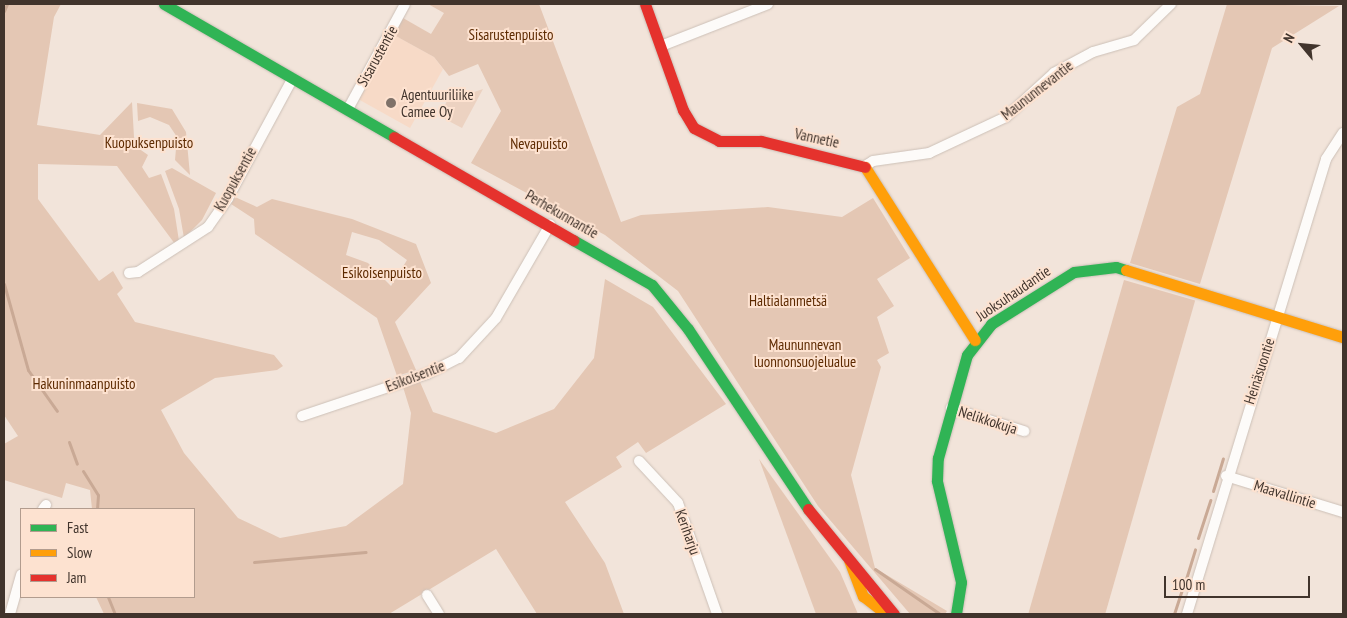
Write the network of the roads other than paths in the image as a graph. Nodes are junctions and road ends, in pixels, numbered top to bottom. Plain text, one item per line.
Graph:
1 (404, 4) edge
2 (645, 4) edge
3 (768, 4) edge
4 (1171, 4) edge
5 (167, 5) edge
6 (660, 46) junction
7 (293, 78) junction
8 (348, 108) junction
9 (1343, 133) edge
10 (865, 166) junction
11 (550, 225) junction
12 (130, 273) dead end
13 (1276, 316) junction
14 (1343, 336) edge
15 (974, 340) junction
16 (951, 408) junction
17 (302, 416) dead end
18 (1024, 431) dead end
19 (639, 461) dead end
20 (1226, 476) junction
21 (1343, 512) edge
22 (848, 556) junction
23 (20, 579) edge
24 (427, 595) dead end
25 (10, 614) edge
26 (439, 614) edge
27 (717, 614) edge
28 (886, 614) edge
29 (894, 614) edge
30 (956, 614) edge
31 (1187, 614) edge

1 - 8 street, Sisarustentie
2 - 6 street, Vannetie
3 - 6 street
4 - 10 street, Maununnevantie
5 - 7 street, Perhekunnantie
6 - 10 street, Vannetie
7 - 8 street, Perhekunnantie
7 - 12 street, Kuopuksentie
8 - 11 street, Perhekunnantie
9 - 13 street, Heinäsuontie
10 - 15 street
11 - 17 street, Esikoisentie
11 - 22 street, Perhekunnantie
13 - 14 street, Juoksuhaudantie
13 - 15 street, Juoksuhaudantie
13 - 20 street, Heinäsuontie
15 - 16 street, Juoksuhaudantie
16 - 18 street, Nelikkokuja
16 - 30 street, Juoksuhaudantie
19 - 27 street, Keriharju
20 - 21 street, Maavallintie
20 - 31 street, Heinäsuontie
22 - 28 street, Perhekunnantie
22 - 29 street, Perhekunnantie
23 - 25 street
24 - 26 street

